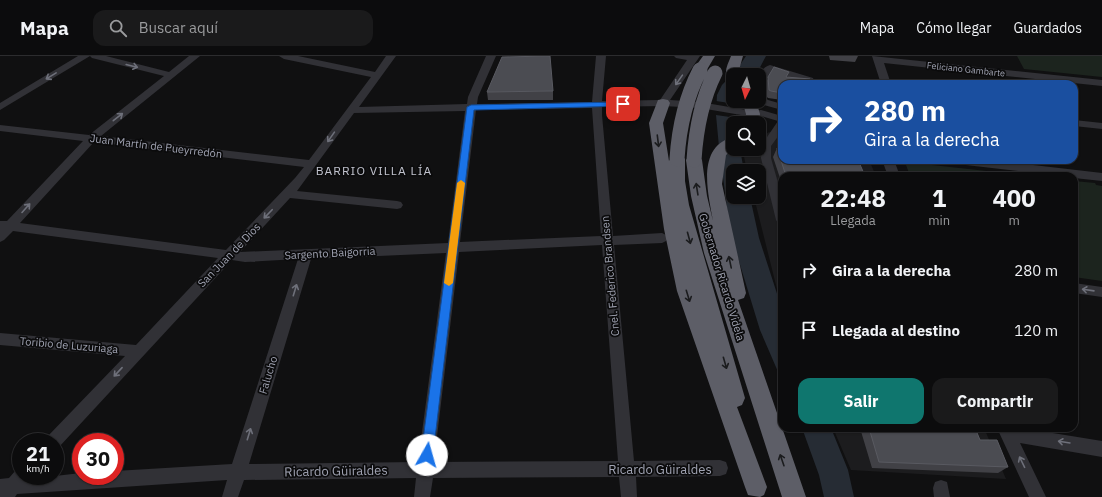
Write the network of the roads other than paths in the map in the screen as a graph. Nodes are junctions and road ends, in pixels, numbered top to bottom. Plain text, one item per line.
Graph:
1 (85, 56) edge
2 (94, 56) edge
3 (195, 56) edge
4 (284, 56) edge
5 (391, 56) edge
6 (492, 56) edge
7 (601, 56) edge
8 (679, 56) edge
9 (709, 56) edge
10 (726, 56) edge
11 (737, 56) edge
12 (878, 58) edge
13 (696, 62) edge
14 (732, 68) edge
15 (171, 75) junction
16 (377, 75) junction
17 (810, 80) edge
18 (885, 80) edge
19 (1075, 80) edge
20 (1078, 80) edge
21 (1102, 83) edge
22 (663, 103) junction
23 (596, 105) junction
24 (778, 106) edge
25 (0, 107) edge
26 (471, 107) junction
27 (350, 110) junction
28 (751, 113) edge
29 (778, 121) edge
30 (1078, 123) edge
31 (778, 126) edge
32 (1102, 126) edge
33 (5, 128) edge
34 (0, 137) edge
35 (91, 139) junction
36 (726, 148) edge
37 (686, 159) junction
38 (312, 164) junction
39 (991, 164) edge
40 (1059, 172) edge
41 (1078, 174) edge
42 (1102, 177) edge
43 (288, 194) junction
44 (778, 204) edge
45 (397, 205) dead end
46 (5, 226) edge
47 (0, 237) edge
48 (662, 238) dead end
49 (607, 240) junction
50 (454, 247) junction
51 (306, 254) junction
52 (228, 256) junction
53 (1078, 289) edge
54 (1102, 292) edge
55 (0, 339) edge
56 (138, 351) junction
57 (755, 382) junction
58 (1006, 432) edge
59 (1011, 432) edge
60 (61, 433) edge
61 (1102, 449) edge
62 (720, 468) dead end
63 (627, 469) junction
64 (425, 470) junction
65 (238, 472) junction
66 (10, 486) edge
67 (756, 492) edge
68 (230, 497) edge
69 (422, 497) edge
70 (629, 497) edge
71 (794, 497) edge
72 (1038, 497) edge

1 -> 25 street
2 -> 15 street
3 - 15 street
4 - 16 street
5 - 16 street, San Juan de Dios
6 - 26 street
7 - 23 street, Cnel. Federico Brandsen
8 - 13 street
9 - 13 highway, Gobernador Ricardo Videla
10 - 37 highway, Gobernador Ricardo Videla, bridge
11 - 14 highway
12 - 18 street
12 - 19 street, Feliciano Gambarte
13 -> 22 street
13 - 37 highway, Gobernador Ricardo Videla, bridge
35 -> 15 street
16 - 27 street, San Juan de Dios
17 - 24 street
20 - 21 street, Feliciano Gambarte
22 - 23 street
22 - 28 street
22 -> 67 highway
23 - 26 street
23 - 49 street, Cnel. Federico Brandsen
26 - 27 street
26 - 50 street
27 -> 38 street, San Juan de Dios
28 - 29 street
30 - 32 street
31 - 44 street
33 - 34 street
33 - 35 street, Juan Martín de Pueyrredón
35 - 38 street, Juan Martín de Pueyrredón
46 -> 35 street
57 -> 36 highway
57 -> 37 highway, Gobernador Ricardo Videla
37 -> 67 highway, Gobernador Ricardo Videla
38 - 43 street, San Juan de Dios
39 - 40 street
41 - 42 street
43 - 45 street
43 -> 52 street, San Juan de Dios
46 - 47 street
46 - 52 street, Sargento Baigorria
48 - 49 street, Sargento Baigorria
49 - 50 street, Sargento Baigorria
49 - 63 street, Cnel. Federico Brandsen
50 - 51 street, Sargento Baigorria
50 - 64 street
51 - 52 street, Sargento Baigorria
65 -> 51 street, Falucho
52 - 56 street, San Juan de Dios
54 -> 53 street
55 - 56 street, Toribio de Luzuriaga
56 -> 60 street, San Juan de Dios
71 -> 57 highway, Gobernador Ricardo Videla
72 -> 58 street
61 -> 59 street
62 - 63 street, Ricardo Güiraldes
63 - 64 street, Ricardo Güiraldes
63 - 70 street, Cnel. Federico Brandsen
64 - 65 street, Ricardo Güiraldes
64 - 69 street
65 - 66 street, Ricardo Güiraldes
65 - 68 street, Falucho

